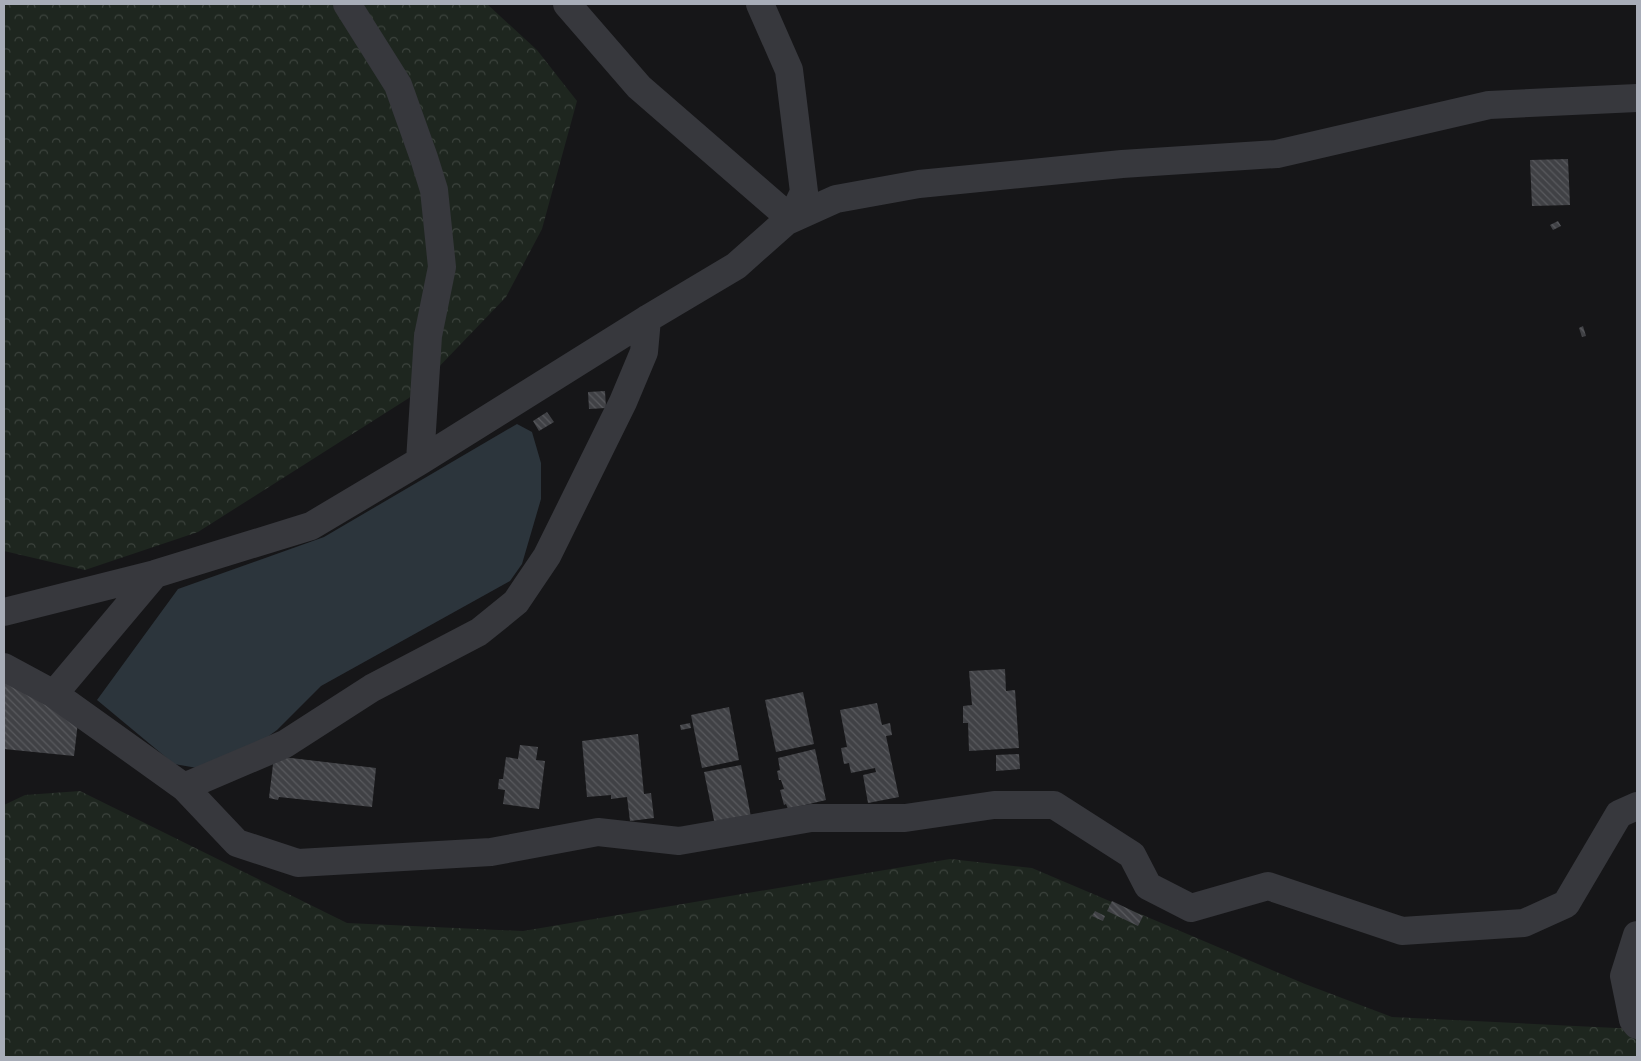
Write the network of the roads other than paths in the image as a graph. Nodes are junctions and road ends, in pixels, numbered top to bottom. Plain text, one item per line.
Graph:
1 (347, 4) edge
2 (567, 4) edge
3 (760, 4) edge
4 (1637, 98) edge
5 (787, 220) junction
6 (647, 318) junction
7 (420, 461) junction
8 (155, 574) junction
9 (4, 612) edge
10 (4, 667) edge
11 (54, 694) junction
12 (184, 788) junction
13 (1637, 806) edge
14 (1637, 935) edge
15 (1637, 1025) edge

1 - 7 street
2 - 5 street
3 - 5 street
4 - 5 street
5 - 6 street
6 - 7 street
6 - 12 street
7 - 8 street
8 - 9 street
8 - 11 street
10 - 11 street
11 - 12 street
12 - 13 street
14 - 15 street

